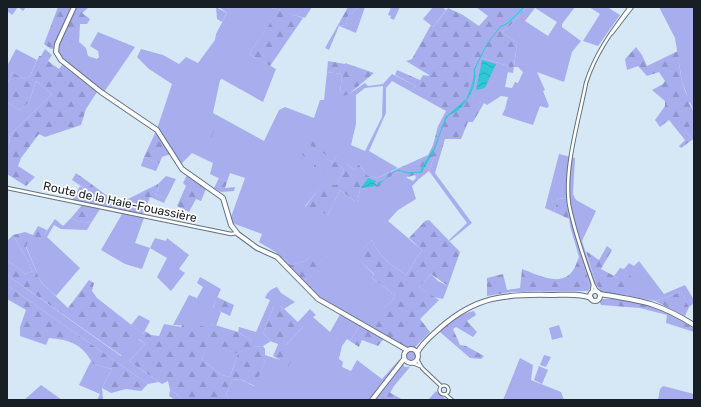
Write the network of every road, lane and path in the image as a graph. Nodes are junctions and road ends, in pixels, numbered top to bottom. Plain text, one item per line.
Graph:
1 (74, 7) edge
2 (631, 7) edge
3 (602, 46) junction
4 (7, 188) edge
5 (235, 232) junction
6 (596, 293) junction
7 (572, 295) junction
8 (591, 298) junction
9 (694, 326) edge
10 (435, 332) junction
11 (413, 349) junction
12 (417, 353) junction
13 (405, 354) junction
14 (417, 359) junction
15 (411, 363) junction
16 (422, 368) junction
17 (392, 376) junction
18 (440, 387) junction
19 (447, 394) junction
20 (372, 400) edge
21 (453, 400) edge

1 - 5 main road
2 - 3 street
2 - 3 street
3 - 6 street
4 - 5 street, Route de la Haie-Fouassière
5 - 13 main road
6 - 7 main road
6 - 8 main road
6 - 8 main road
6 - 9 main road
7 - 8 main road
7 - 10 main road
10 - 11 main road
10 - 12 main road
11 - 12 main road
11 - 13 main road
12 - 14 main road
13 - 15 main road
13 - 17 main road
14 - 15 main road
14 - 16 street
15 - 16 street
15 - 17 main road
16 - 18 street
17 - 20 main road
18 - 19 street
18 - 19 street
19 - 21 street

